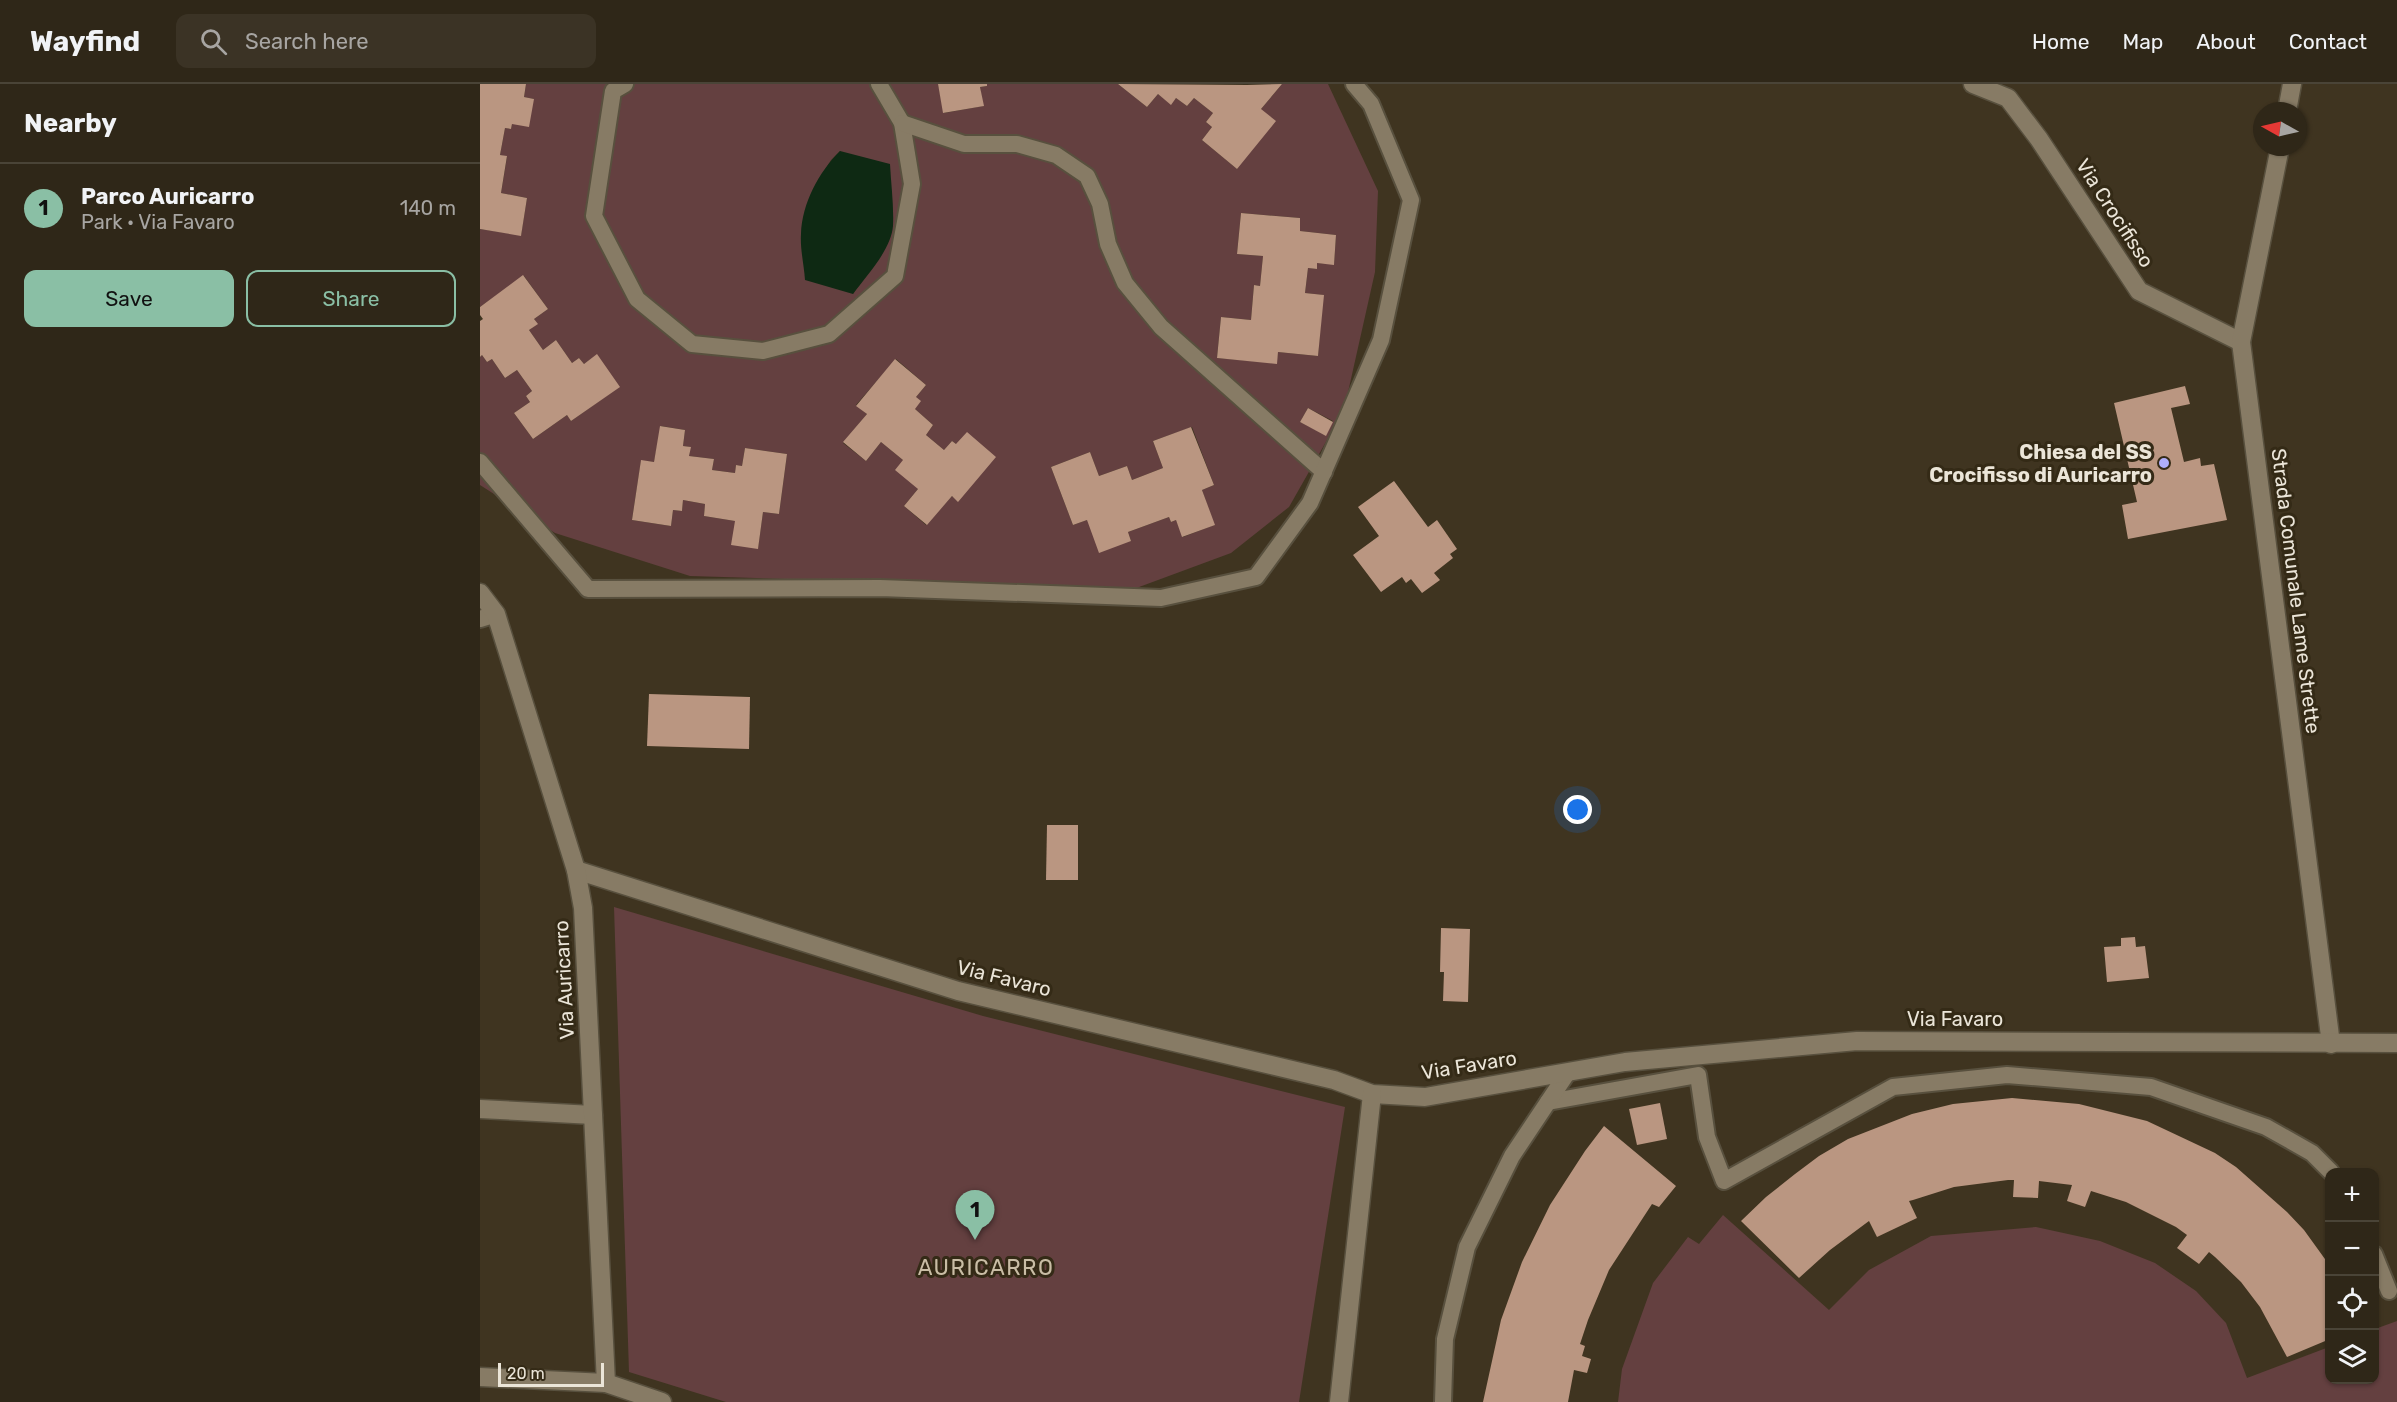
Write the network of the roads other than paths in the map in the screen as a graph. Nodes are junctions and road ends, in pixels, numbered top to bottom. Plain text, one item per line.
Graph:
1 (879, 84) edge
2 (1354, 84) edge
3 (1974, 84) edge
4 (2292, 84) edge
5 (613, 86) edge
6 (2289, 102) edge
7 (902, 123) junction
8 (2278, 156) edge
9 (2241, 342) junction
10 (480, 462) edge
11 (1324, 472) junction
12 (480, 593) edge
13 (488, 616) edge
14 (576, 870) junction
15 (2397, 1043) edge
16 (2331, 1044) junction
17 (1568, 1072) junction
18 (1372, 1094) junction
19 (1548, 1102) junction
20 (480, 1109) edge
21 (592, 1115) junction
22 (2326, 1168) edge
23 (2379, 1266) edge
24 (2389, 1291) dead end
25 (480, 1377) edge
26 (606, 1383) junction
27 (662, 1402) edge
28 (1339, 1402) edge
29 (1443, 1402) edge

1 - 7 lane
2 - 11 lane
3 - 9 street, Via Crocifisso
4 - 6 street
5 - 7 lane
7 - 11 lane
8 - 9 street, Strada Comunale Lame Strette
9 - 16 street, Strada Comunale Lame Strette
10 - 11 lane
12 - 13 street, Via Auricarro
13 - 14 street, Via Auricarro
14 - 18 street, Via Favaro
14 - 21 street, Via Auricarro
15 - 16 street, Via Favaro
16 - 17 street, Via Favaro
17 - 18 street, Via Favaro
17 - 19 lane
18 - 28 street
19 - 22 lane
19 - 29 lane
20 - 21 street
21 - 26 street, Via Auricarro
23 - 24 lane
25 - 26 street
26 - 27 street

